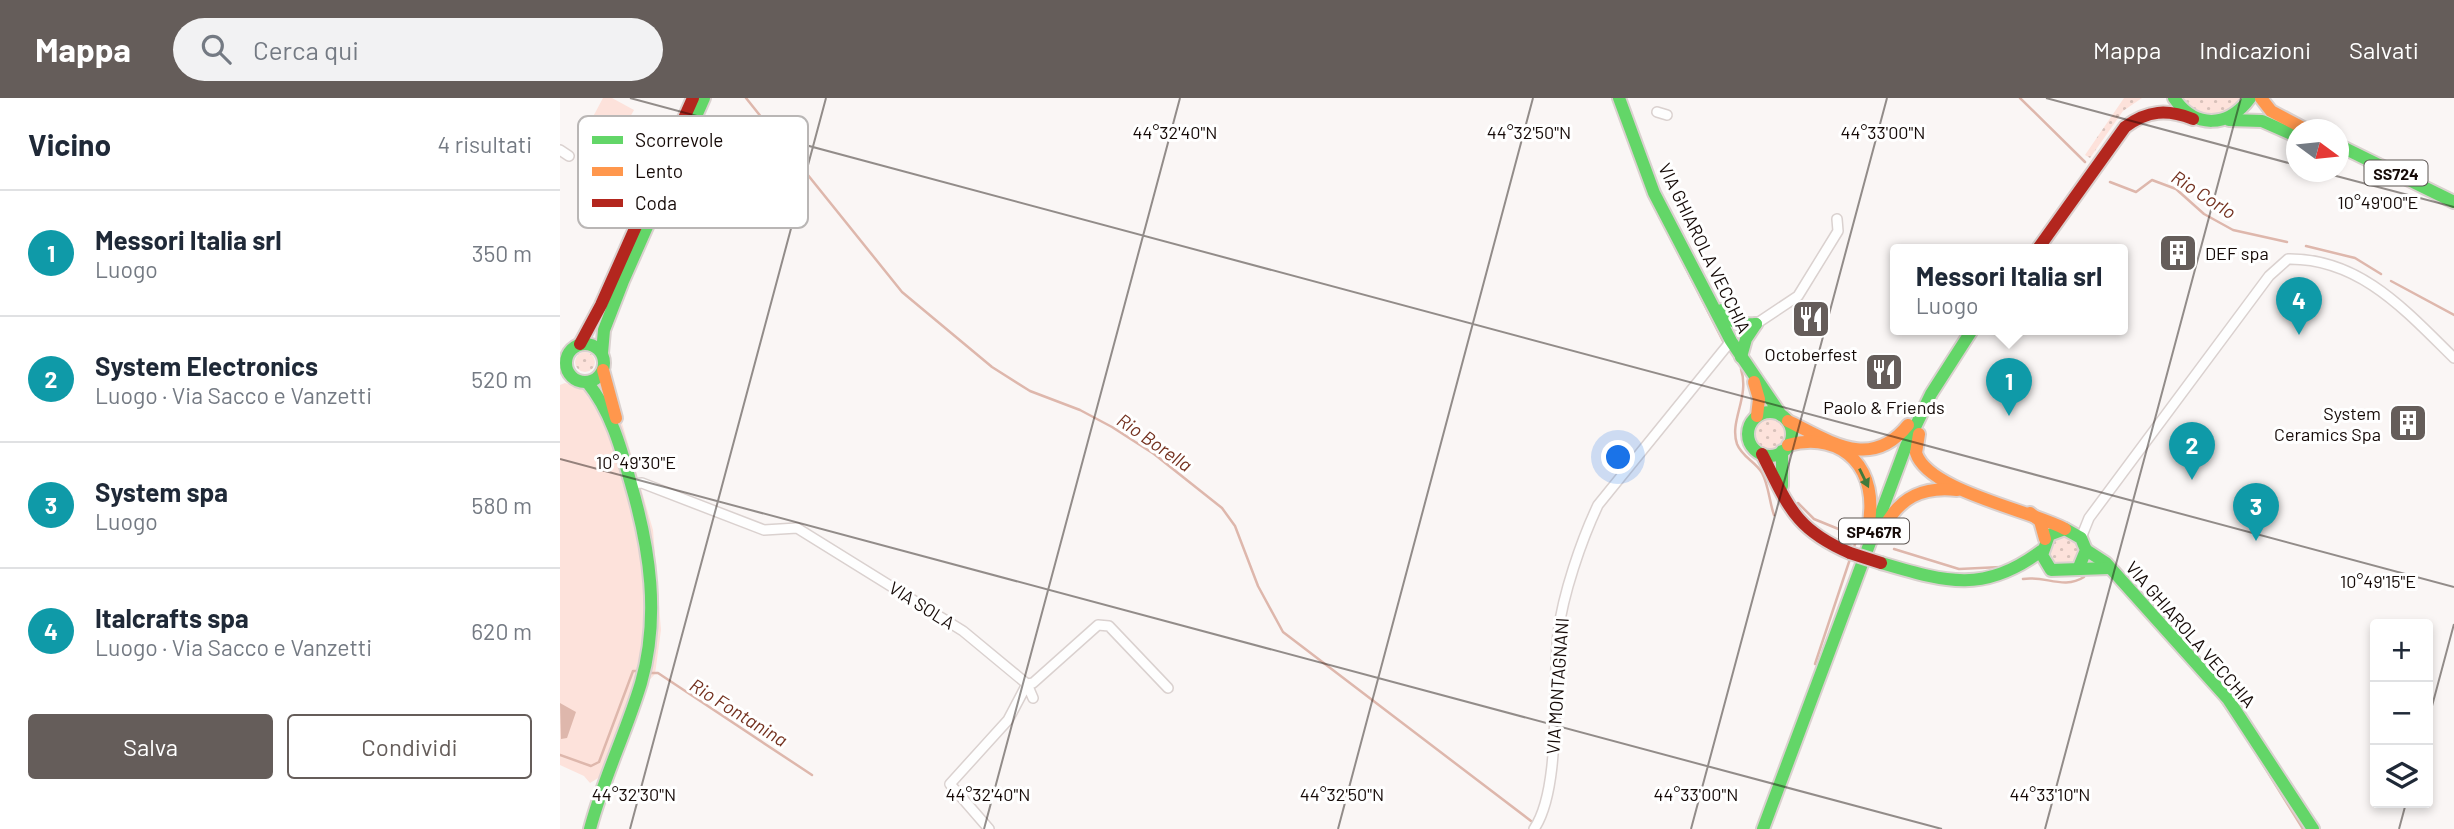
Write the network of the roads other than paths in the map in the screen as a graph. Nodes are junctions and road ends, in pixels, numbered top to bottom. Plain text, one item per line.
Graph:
1 (1619, 98) edge
2 (2174, 98) edge
3 (2250, 98) edge
4 (2261, 98) edge
5 (2149, 100) edge
6 (2193, 118) junction
7 (2286, 119) edge
8 (2225, 121) junction
9 (2123, 123) junction
10 (2286, 131) edge
11 (2349, 150) edge
12 (2349, 162) edge
13 (2454, 202) edge
14 (2454, 213) edge
15 (1837, 219) dead end
16 (636, 228) edge
17 (644, 228) edge
18 (2033, 244) edge
19 (2041, 244) edge
20 (1712, 304) junction
21 (1756, 324) junction
22 (1742, 325) junction
23 (1970, 335) edge
24 (1976, 335) edge
25 (1746, 339) junction
26 (1731, 341) junction
27 (580, 344) junction
28 (1962, 350) junction
29 (602, 353) junction
30 (1741, 357) junction
31 (2454, 358) edge
32 (563, 362) edge
33 (603, 370) junction
34 (1750, 372) junction
35 (574, 378) junction
36 (560, 380) edge
37 (587, 382) junction
38 (1757, 416) junction
39 (1784, 418) junction
40 (1786, 448) junction
41 (1762, 454) junction
42 (624, 459) junction
43 (631, 484) junction
44 (1783, 493) junction
45 (1974, 493) junction
46 (2028, 512) junction
47 (2090, 518) junction
48 (2067, 529) junction
49 (2084, 544) junction
50 (2043, 545) junction
51 (2079, 567) junction
52 (2021, 568) junction
53 (2049, 568) junction
54 (2109, 568) junction
55 (1834, 639) junction
56 (1027, 684) junction
57 (1168, 688) dead end
58 (1034, 698) dead end
59 (590, 829) edge
60 (989, 829) edge
61 (1534, 829) edge
62 (1763, 829) edge
63 (2313, 829) edge

1 - 20 main road, VIA GHIAROLA VECCHIA
2 - 6 main road
3 - 8 main road
4 - 7 main road
5 - 9 main road
6 - 8 main road
6 - 9 main road
8 - 10 main road
9 - 18 main road
9 - 19 main road
11 - 13 main road, SS724
12 - 14 main road, SS724
15 - 21 street
16 - 27 main road
17 - 29 main road
20 - 22 main road
20 - 26 main road, VIA GHIAROLA VECCHIA
21 - 22 main road
21 - 25 main road
22 - 26 main road
23 - 28 main road, SP467R
24 - 28 main road, SP467R
25 - 26 main road
25 - 30 main road
26 - 30 main road, VIA GHIAROLA VECCHIA
26 - 61 street, VIA MONTAGNANI
27 - 29 main road
27 - 32 main road
28 - 39 main road
28 - 45 main road
28 - 55 main road, SP467R
29 - 33 main road
30 - 34 main road, VIA GHIAROLA VECCHIA
31 - 47 street
32 - 35 main road
33 - 37 main road
33 - 42 main road
34 - 38 main road, VIA GHIAROLA VECCHIA
34 - 39 main road, VIA GHIAROLA VECCHIA
35 - 36 main road
35 - 37 main road
37 - 42 main road
38 - 39 main road
38 - 41 main road, VIA GHIAROLA VECCHIA
39 - 40 main road, VIA GHIAROLA VECCHIA
40 - 41 main road
40 - 44 main road, VIA GHIAROLA VECCHIA
40 -> 55 main road
41 - 44 main road, VIA GHIAROLA VECCHIA
42 - 43 main road
43 - 56 street, VIA SOLA
43 - 59 main road
44 - 52 main road, VIA GHIAROLA VECCHIA, bridge
45 - 46 main road
45 - 55 main road
46 - 48 main road
46 - 50 main road
47 - 48 street
47 - 49 street
48 - 49 main road, VIA GHIAROLA VECCHIA
48 - 50 main road, VIA GHIAROLA VECCHIA
49 - 51 main road
49 - 54 main road, VIA GHIAROLA VECCHIA
50 - 52 main road, VIA GHIAROLA VECCHIA
50 - 53 main road
51 - 53 main road, VIA GHIAROLA VECCHIA
51 - 54 main road, VIA GHIAROLA VECCHIA
52 - 53 main road, VIA GHIAROLA VECCHIA
54 - 63 main road, VIA GHIAROLA VECCHIA
55 - 62 main road, SP467R
56 - 57 street
56 - 58 street
56 - 60 street

